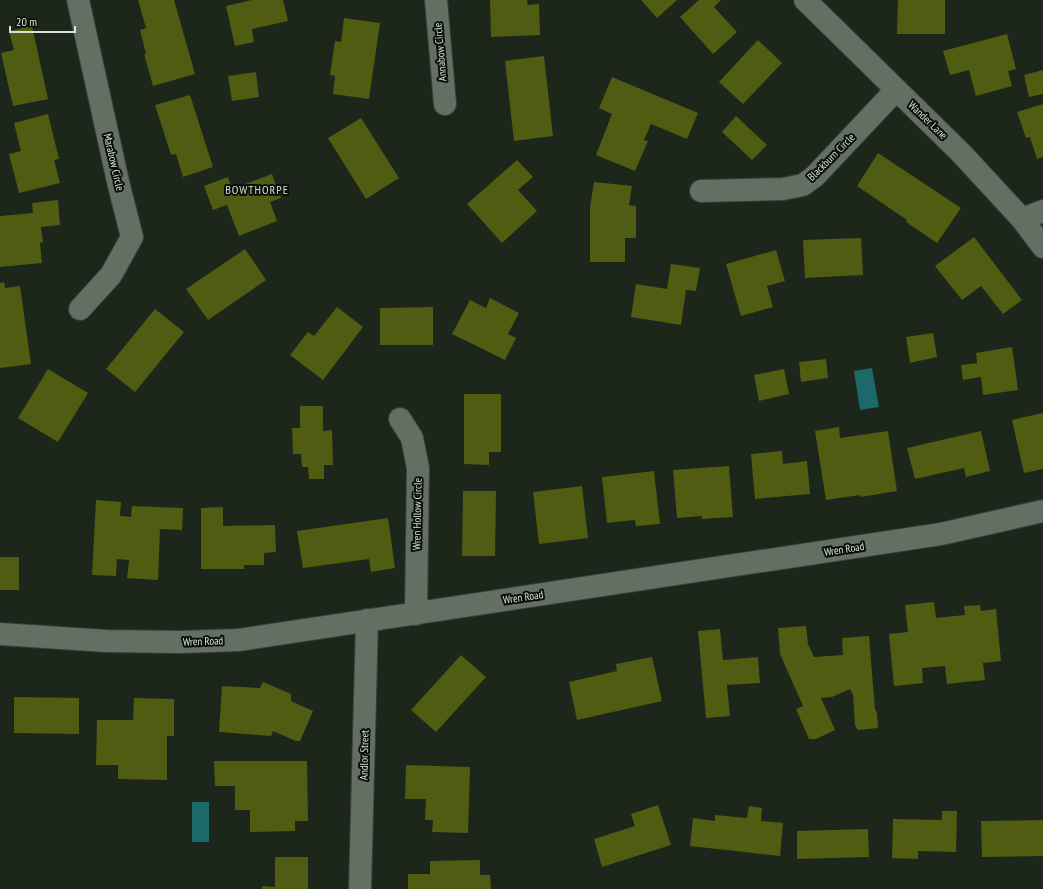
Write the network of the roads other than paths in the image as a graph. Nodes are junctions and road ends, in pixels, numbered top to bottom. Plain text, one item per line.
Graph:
1 (78, 0) edge
2 (436, 0) edge
3 (805, 0) edge
4 (896, 90) junction
5 (445, 104) dead end
6 (701, 191) dead end
7 (1043, 211) edge
8 (1022, 219) junction
9 (1043, 247) edge
10 (80, 309) dead end
11 (400, 419) dead end
12 (1043, 511) edge
13 (416, 614) junction
14 (367, 620) junction
15 (0, 634) edge
16 (360, 889) edge

1 - 10 street, Marabow Circle
2 - 5 street, Annabow Circle
3 - 4 street, Wander Lane
4 - 6 street, Blackburn Circle
4 - 8 street, Wander Lane
7 - 8 street
8 - 9 street, Wander Lane
11 - 13 street, Wren Hollow Circle
12 - 13 street, Wren Road
13 - 14 street, Wren Road
14 - 15 street, Wren Road
14 - 16 street, Andlor Street

